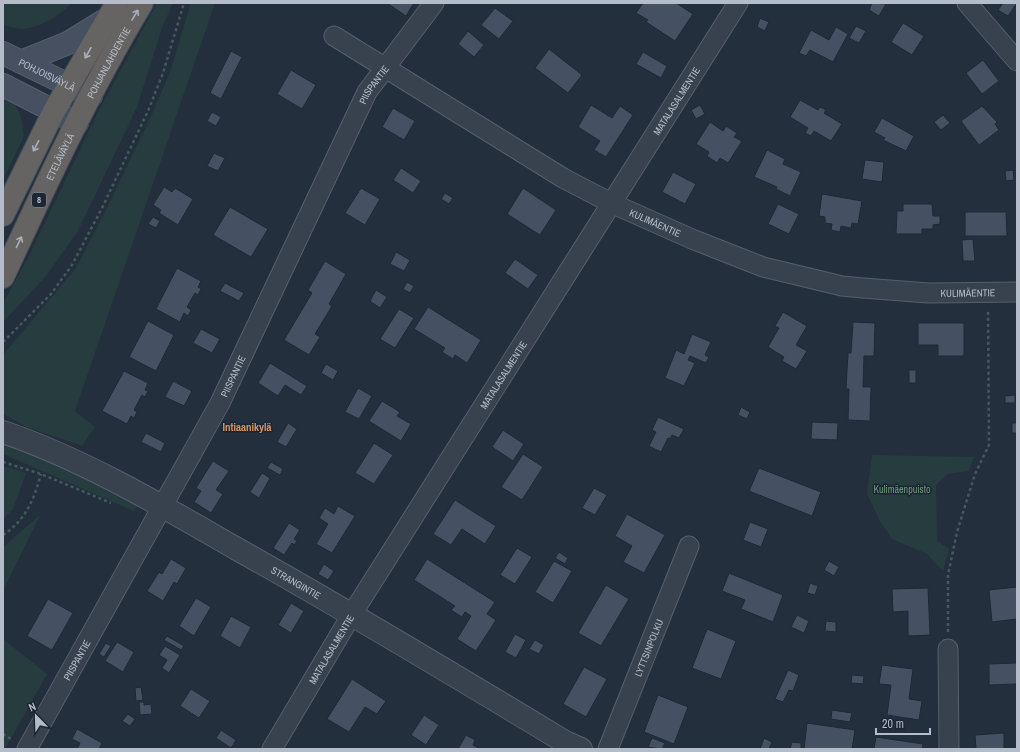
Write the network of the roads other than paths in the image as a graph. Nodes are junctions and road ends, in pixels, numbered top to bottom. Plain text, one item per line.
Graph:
1 (142, 3) edge
2 (434, 3) edge
3 (738, 3) edge
4 (967, 3) edge
5 (112, 11) edge
6 (334, 36) dead end
7 (12, 57) edge
8 (1017, 61) edge
9 (386, 68) junction
10 (3, 85) edge
11 (69, 86) junction
12 (90, 96) junction
13 (54, 111) junction
14 (77, 123) junction
15 (611, 203) junction
16 (3, 215) edge
17 (3, 277) edge
18 (1017, 292) edge
19 (3, 432) edge
20 (161, 506) junction
21 (689, 546) dead end
22 (352, 614) junction
23 (948, 649) road end
24 (27, 749) edge
25 (272, 749) edge
26 (581, 749) edge
27 (608, 749) edge
28 (949, 749) edge

12 -> 1 highway, POHJANLAHDENTIE / 8
2 - 9 street, PIISPANTIE
3 - 15 street, MATALASALMENTIE
4 - 8 street
5 - 7 main road
5 -> 11 highway
6 - 9 street, KULIMÄENTIE
7 - 11 main road, POHJOISVÄYLÄ
9 - 15 street, KULIMÄENTIE
9 - 20 street, PIISPANTIE
10 - 13 main road
11 - 12 main road, POHJOISVÄYLÄ
11 - 13 highway
12 - 14 highway, POHJANLAHDENTIE / 8
13 - 14 main road
13 -> 16 highway
17 -> 14 highway, ETELÄVÄYLÄ / 8
15 - 18 street, KULIMÄENTIE
15 - 22 street, MATALASALMENTIE
19 - 20 street, STRANGINTIE
20 - 22 street, STRANGINTIE
20 - 24 street, PIISPANTIE
21 - 27 street, LYTTSINPOLKU
22 - 25 street, MATALASALMENTIE
22 - 26 street, STRANGINTIE
23 - 28 street

